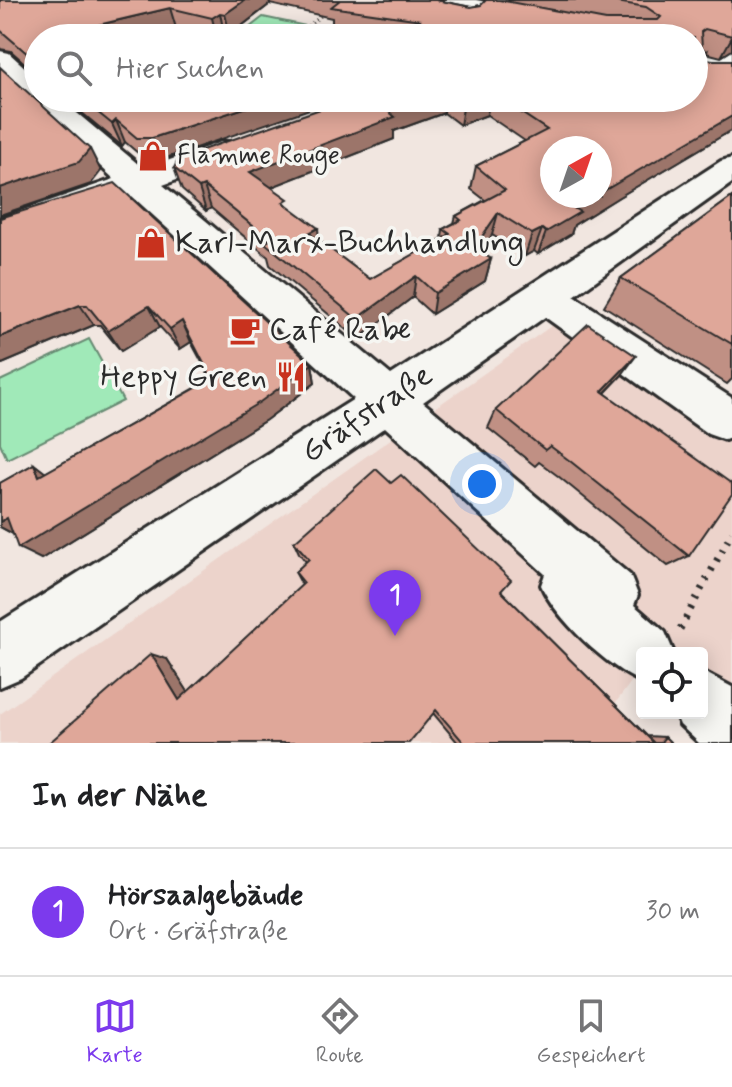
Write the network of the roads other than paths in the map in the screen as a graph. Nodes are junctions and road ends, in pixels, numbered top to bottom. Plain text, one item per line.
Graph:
1 (430, 4) edge
2 (501, 18) junction
3 (514, 24) edge
4 (542, 24) edge
5 (708, 50) edge
6 (732, 54) edge
7 (0, 59) edge
8 (708, 65) edge
9 (732, 71) edge
10 (24, 81) edge
11 (24, 100) edge
12 (8, 105) edge
13 (58, 112) edge
14 (264, 138) edge
15 (732, 168) edge
16 (136, 183) junction
17 (0, 231) edge
18 (545, 297) junction
19 (379, 407) junction
20 (725, 419) dead end
21 (610, 595) dead end
22 (638, 647) edge
23 (0, 657) edge
24 (708, 708) edge
25 (732, 729) edge

1 - 2 street
2 - 3 street
2 - 4 street
5 - 6 street
7 - 10 street
8 - 9 street
11 - 12 street
13 - 16 street
14 - 16 street
15 - 18 street, Gräfstraße
16 - 17 street
16 - 19 street
18 - 19 street, Gräfstraße
18 - 20 street
19 - 21 street
19 - 22 street
19 - 23 street, Gräfstraße
24 - 25 street

